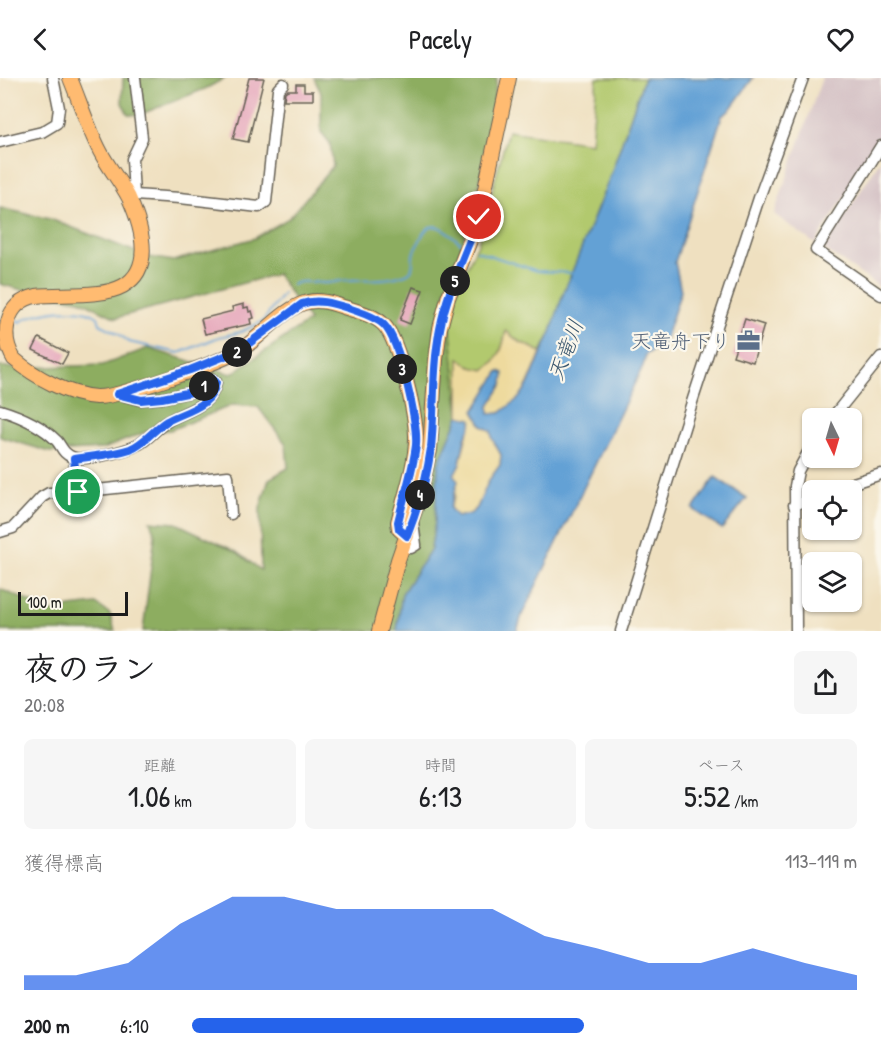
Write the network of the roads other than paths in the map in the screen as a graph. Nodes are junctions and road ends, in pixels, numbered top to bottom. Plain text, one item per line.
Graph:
1 (53, 78) edge
2 (70, 78) edge
3 (135, 78) edge
4 (509, 78) edge
5 (802, 78) edge
6 (283, 84) dead end
7 (0, 142) edge
8 (881, 146) edge
9 (131, 196) junction
10 (881, 295) edge
11 (5, 357) edge
12 (881, 357) edge
13 (117, 394) junction
14 (840, 408) edge
15 (0, 410) edge
16 (74, 459) junction
17 (802, 464) edge
18 (881, 474) edge
19 (862, 480) edge
20 (78, 492) junction
21 (802, 502) edge
22 (794, 505) junction
23 (231, 514) dead end
24 (0, 532) edge
25 (405, 541) junction
26 (379, 631) edge
27 (621, 631) edge
28 (796, 631) edge

1 - 7 street
2 - 9 main road
3 - 9 street
4 - 25 main road
5 - 27 street
6 - 9 street
8 - 10 street
9 - 11 main road
11 - 13 main road
12 - 14 street
13 - 16 street
13 - 25 main road
15 - 16 street
16 - 20 street
17 - 22 street
18 - 19 street
20 - 23 street
20 - 24 street
21 - 22 street
22 - 28 street
25 - 26 main road

